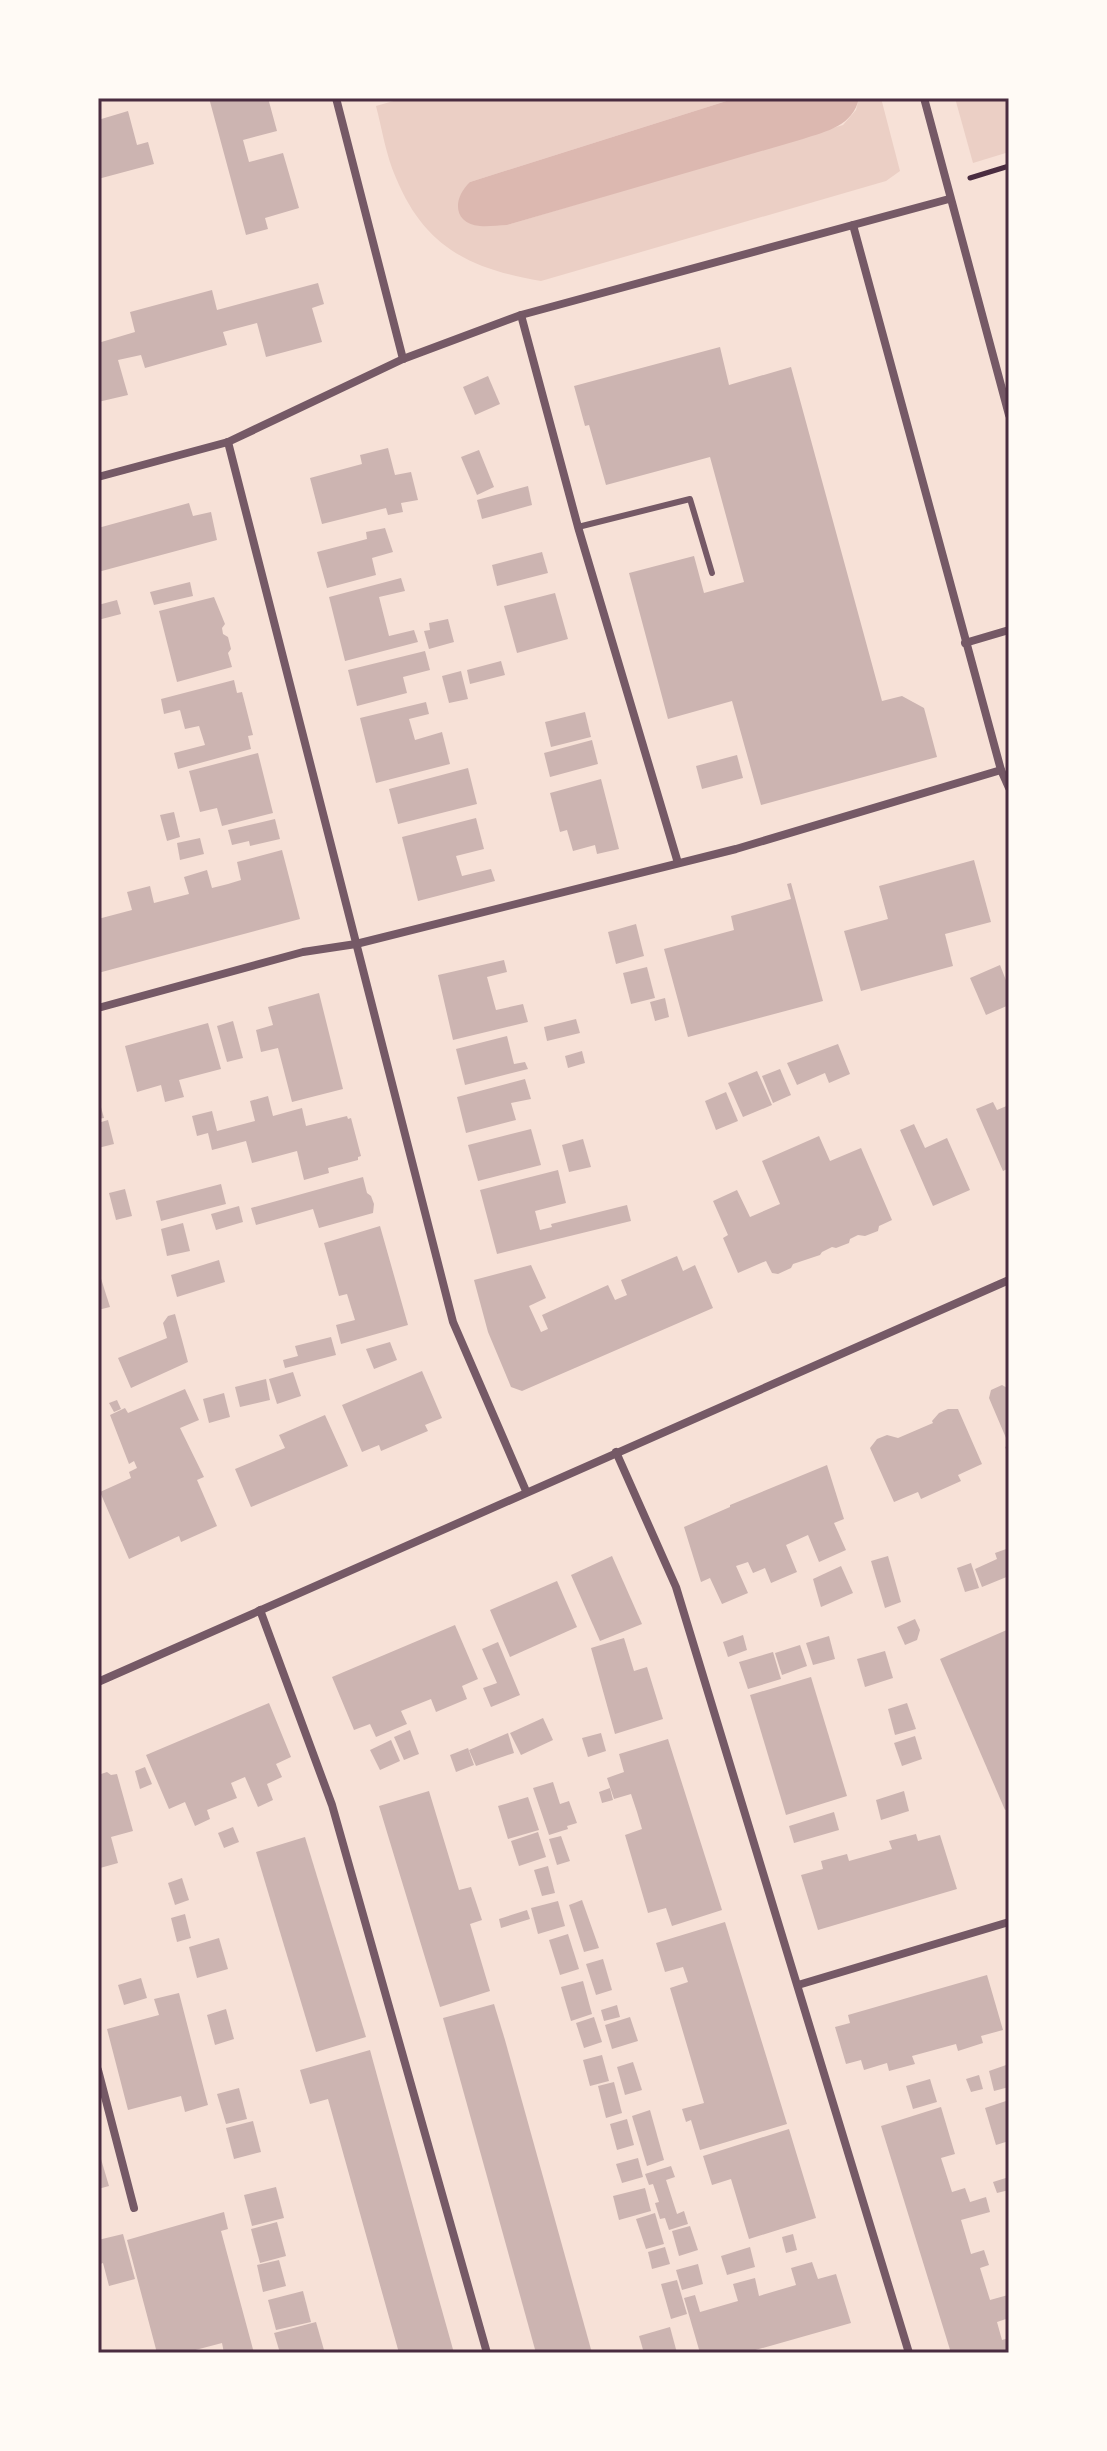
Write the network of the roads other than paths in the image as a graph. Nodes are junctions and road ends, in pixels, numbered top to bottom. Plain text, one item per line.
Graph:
1 (336, 98) edge
2 (924, 98) edge
3 (949, 199) junction
4 (853, 225) junction
5 (521, 315) junction
6 (403, 359) junction
7 (1009, 415) edge
8 (228, 442) junction
9 (98, 477) edge
10 (578, 527) junction
11 (712, 573) dead end
12 (1009, 630) edge
13 (965, 643) junction
14 (1001, 770) junction
15 (1009, 788) edge
16 (678, 863) junction
17 (356, 944) junction
18 (98, 1008) edge
19 (1009, 1280) edge
20 (616, 1452) junction
21 (526, 1491) junction
22 (260, 1610) junction
23 (98, 1682) edge
24 (1009, 1922) edge
25 (798, 1985) junction
26 (98, 2070) edge
27 (134, 2208) dead end
28 (487, 2353) edge
29 (909, 2353) edge

1 - 6 street
2 - 3 street
3 - 4 street
3 - 7 street
4 - 5 street
4 - 13 street
5 - 6 street
5 - 10 street
6 - 8 street
8 - 9 street
8 - 17 street
10 - 11 lane
10 - 16 street
12 - 13 street
13 - 14 street
14 - 15 street
14 - 16 street
16 - 17 street
17 - 18 street
17 - 21 street
19 - 20 street
20 - 21 street
20 - 25 street
21 - 22 street
22 - 23 street
22 - 28 street
24 - 25 street
25 - 29 street
26 - 27 street

